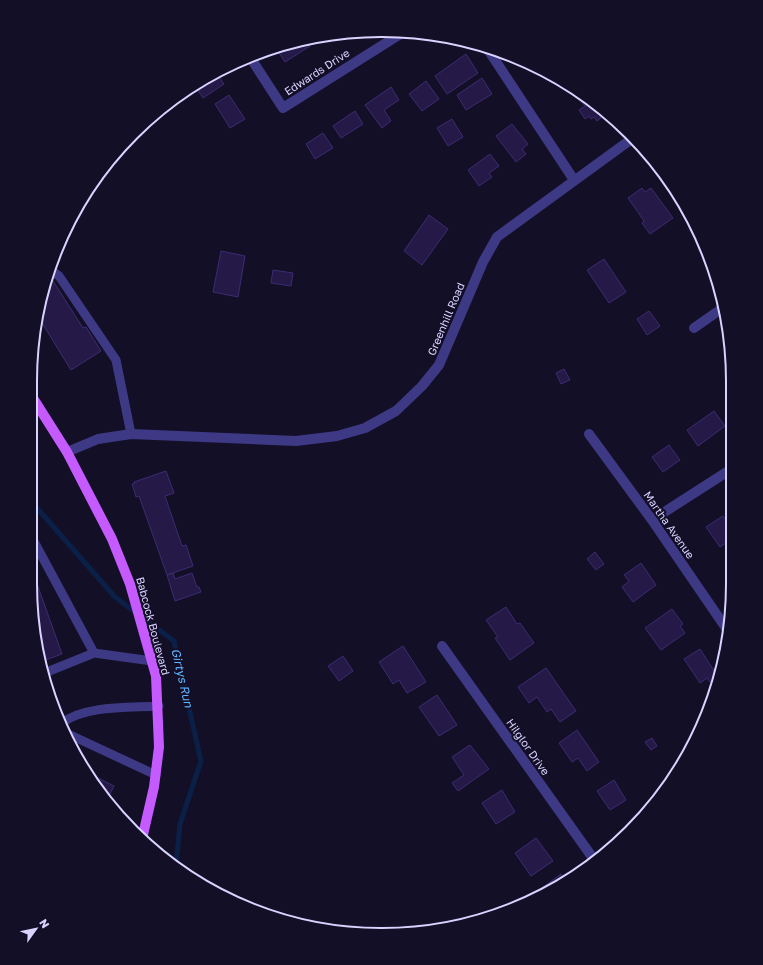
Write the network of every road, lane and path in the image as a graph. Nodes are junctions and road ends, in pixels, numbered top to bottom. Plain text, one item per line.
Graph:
1 (395, 38) edge
2 (492, 55) edge
3 (253, 62) edge
4 (628, 141) edge
5 (574, 180) junction
6 (54, 273) edge
7 (718, 311) edge
8 (694, 328) dead end
9 (37, 404) edge
10 (131, 434) junction
11 (589, 434) dead end
12 (67, 452) junction
13 (726, 472) edge
14 (652, 520) junction
15 (37, 547) edge
16 (723, 624) edge
17 (442, 646) dead end
18 (94, 653) junction
19 (152, 661) junction
20 (49, 671) edge
21 (158, 706) junction
22 (66, 720) edge
23 (73, 736) edge
24 (156, 775) junction
25 (144, 833) edge
26 (592, 856) edge

1 - 3 street, Edwards Drive
2 - 5 street
4 - 5 street, Greenhill Road
5 - 10 street, Greenhill Road
6 - 10 lane
7 - 8 street
9 - 12 main road, Babcock Boulevard
10 - 12 street, Greenhill Road
11 - 14 street, Martha Avenue
12 - 19 main road, Babcock Boulevard
13 - 14 street
14 - 16 street, Martha Avenue
15 - 18 lane
17 - 26 street, Hilglor Drive
18 - 19 lane
18 - 20 lane
19 - 21 main road, Babcock Boulevard
21 - 22 lane
21 - 24 main road, Babcock Boulevard
23 - 24 lane
24 - 25 main road, Babcock Boulevard

